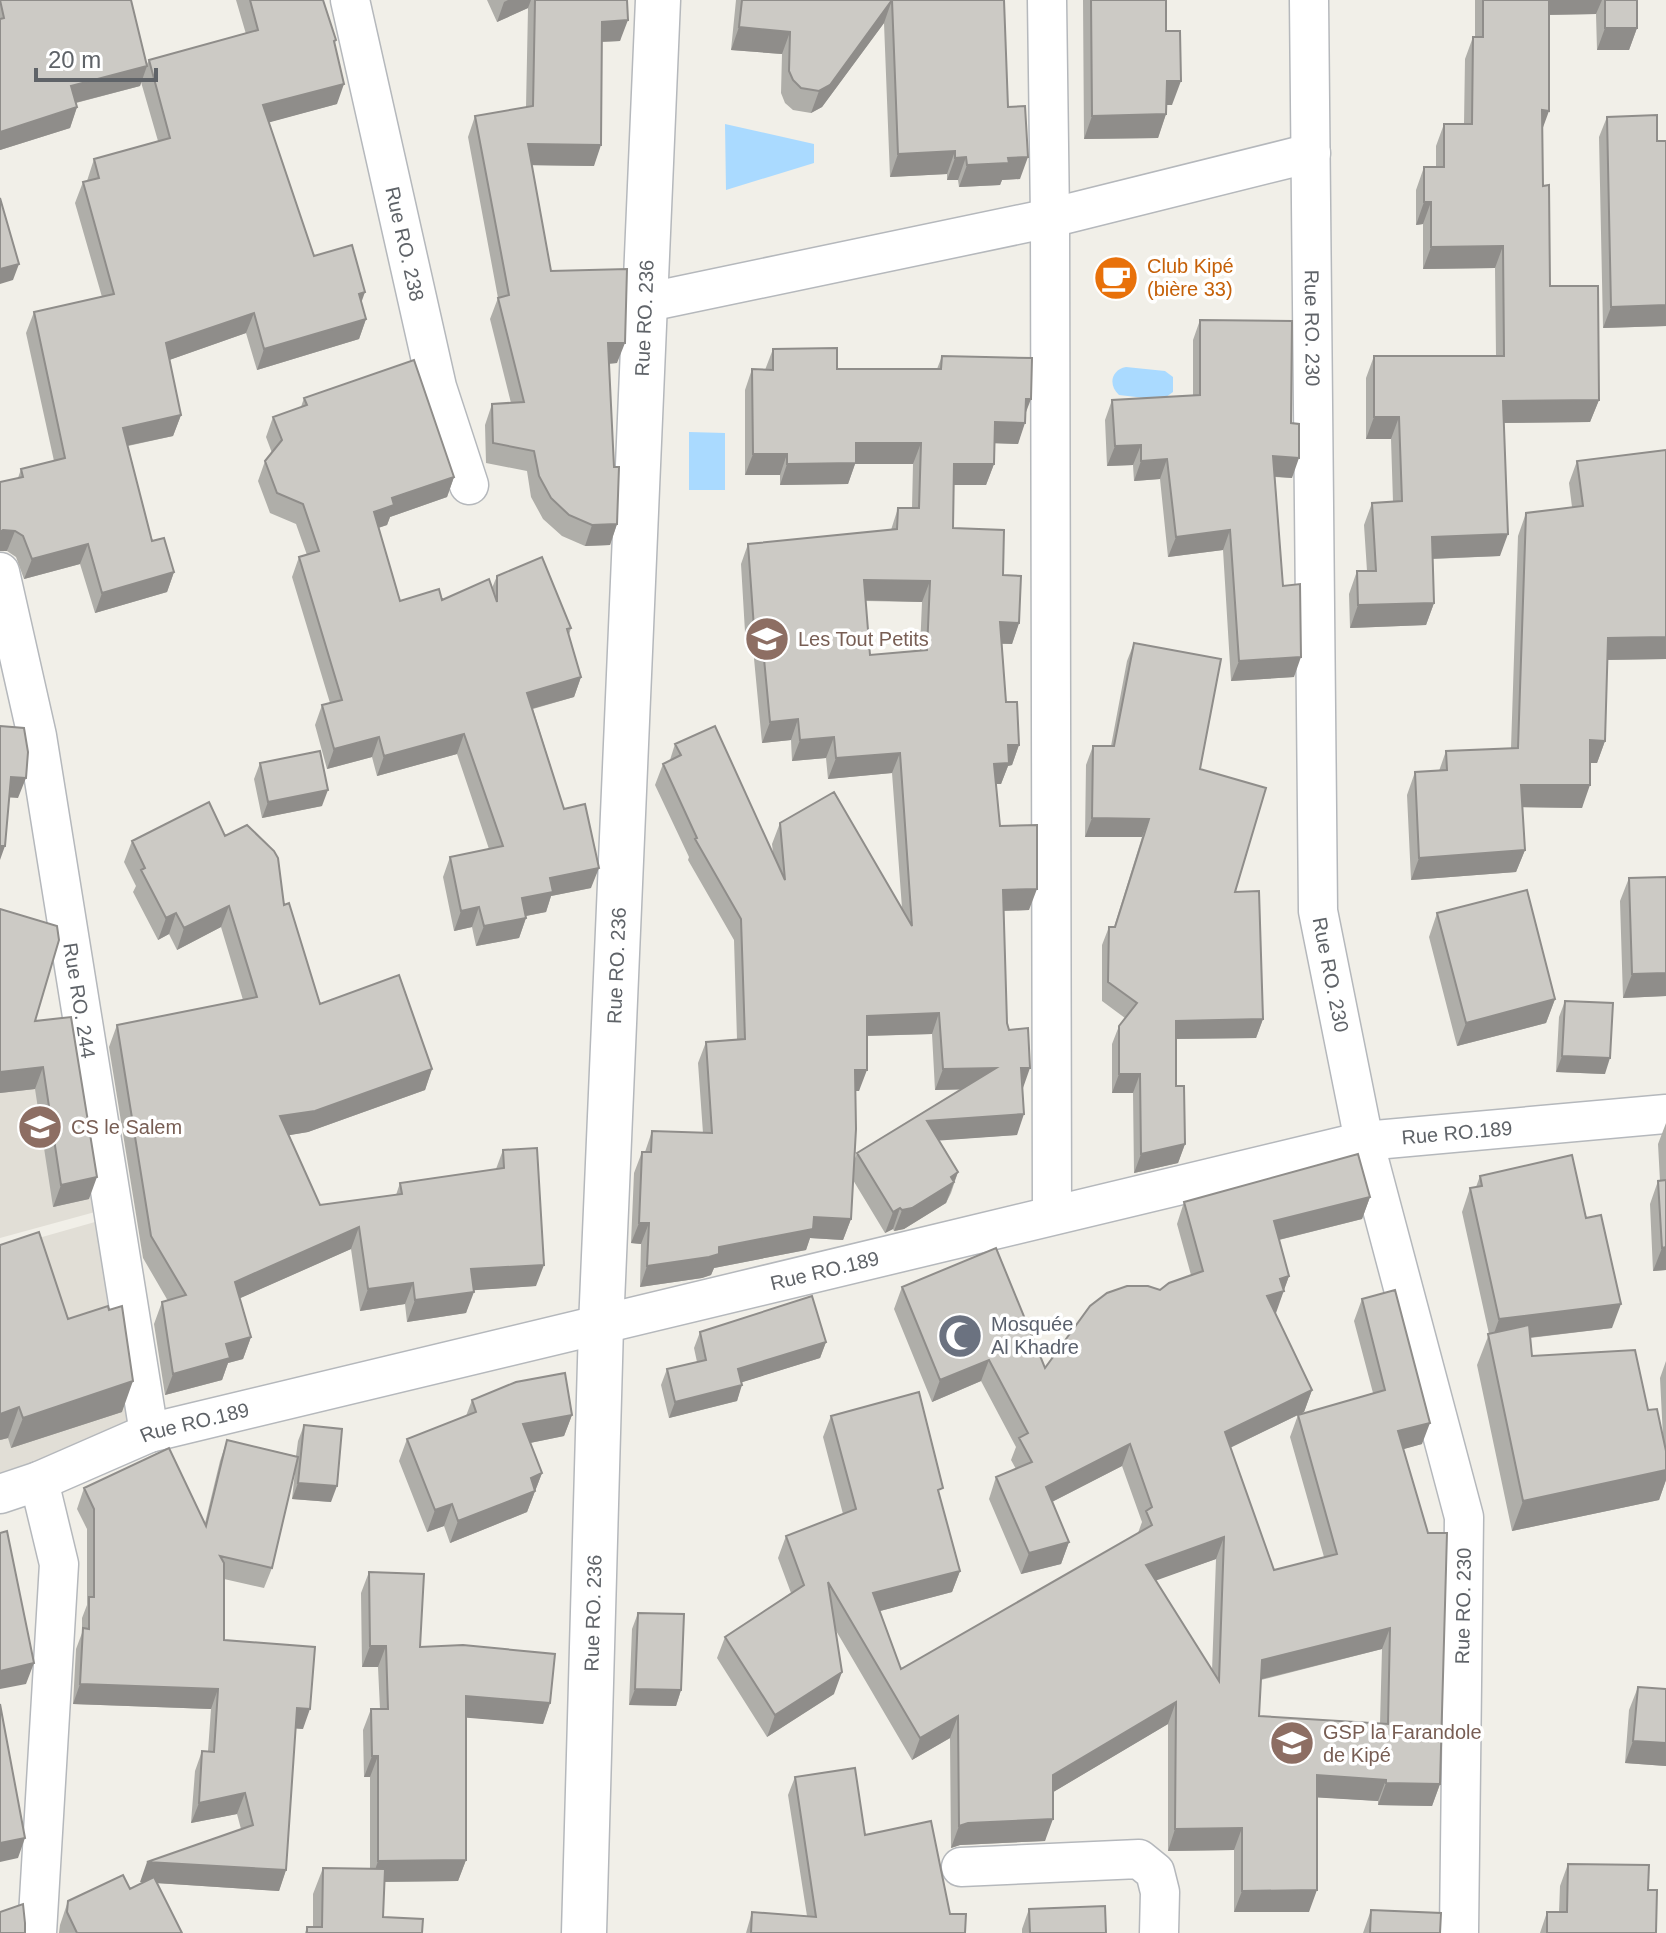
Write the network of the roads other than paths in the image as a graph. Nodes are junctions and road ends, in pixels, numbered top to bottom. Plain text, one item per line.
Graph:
1 (350, 0) edge
2 (658, 0) edge
3 (1047, 0) edge
4 (1309, 0) edge
5 (1311, 153) junction
6 (1050, 218) junction
7 (644, 303) junction
8 (469, 485) dead end
9 (0, 572) edge
10 (1666, 1114) edge
11 (1364, 1141) junction
12 (1052, 1215) junction
13 (601, 1326) junction
14 (149, 1433) junction
15 (39, 1481) junction
16 (0, 1494) edge
17 (961, 1867) dead end
18 (37, 1933) edge
19 (584, 1933) edge
20 (1159, 1933) edge
21 (1459, 1933) edge

1 - 8 street, Rue RO. 238
2 - 7 street, Rue RO. 236
3 - 6 street
4 - 5 street, Rue RO. 230
5 - 6 street
5 - 11 street, Rue RO. 230
6 - 7 street
6 - 12 street
7 - 13 street, Rue RO. 236
9 - 14 street, Rue RO. 244
10 - 11 street, Rue RO.189
11 - 12 street, Rue RO.189
11 - 21 street, Rue RO. 230
12 - 13 street, Rue RO.189
13 - 14 street, Rue RO.189
13 - 19 street, Rue RO. 236
14 - 15 street, Rue RO.189
15 - 16 street, Rue RO.189
15 - 18 street
17 - 20 street

